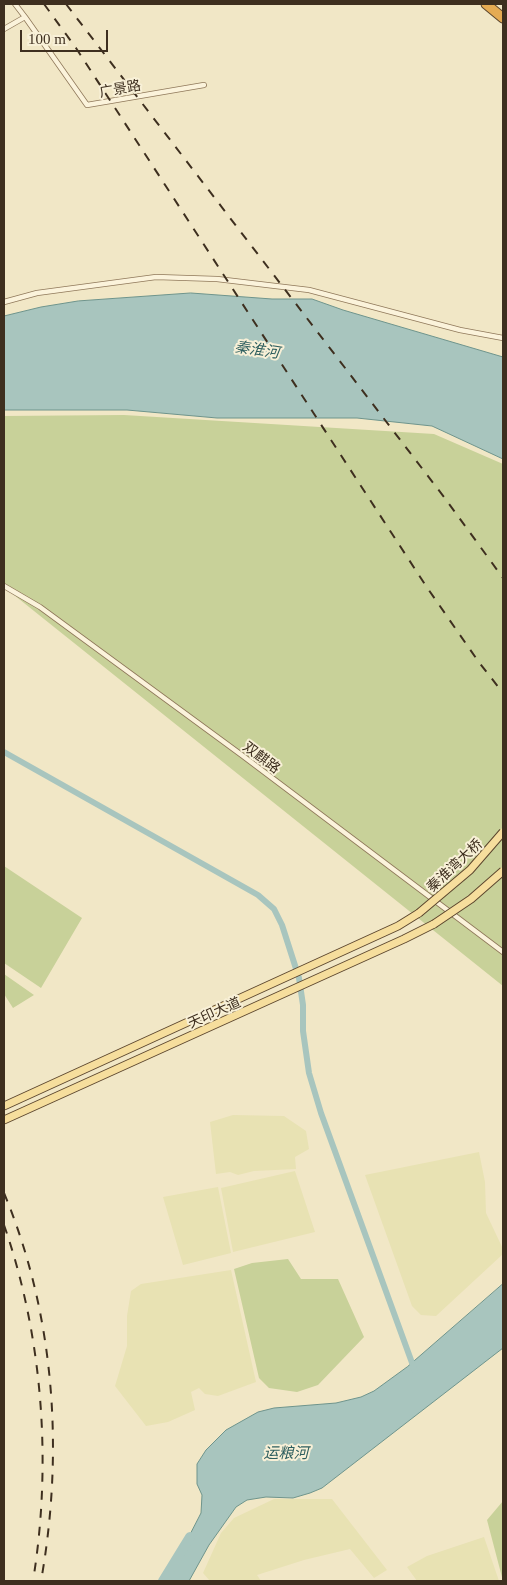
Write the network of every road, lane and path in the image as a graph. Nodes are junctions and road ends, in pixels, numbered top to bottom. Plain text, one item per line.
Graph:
1 (16, 4) edge
2 (486, 4) edge
3 (25, 17) junction
4 (503, 18) edge
5 (4, 29) edge
6 (204, 85) dead end
7 (4, 302) edge
8 (503, 338) edge
9 (4, 586) edge
10 (503, 832) edge
11 (503, 871) edge
12 (419, 913) joint
13 (503, 952) edge
14 (4, 1106) edge
15 (4, 1120) edge

1 - 3 street, 广景路
2 - 4 highway
3 - 5 street
3 - 6 street, 广景路
7 - 8 street
9 - 13 street, 双麒路
10 - 12 main road, 秦淮湾大桥, bridge
11 - 15 main road, 天印大道, bridge
12 - 14 main road, 天印大道

